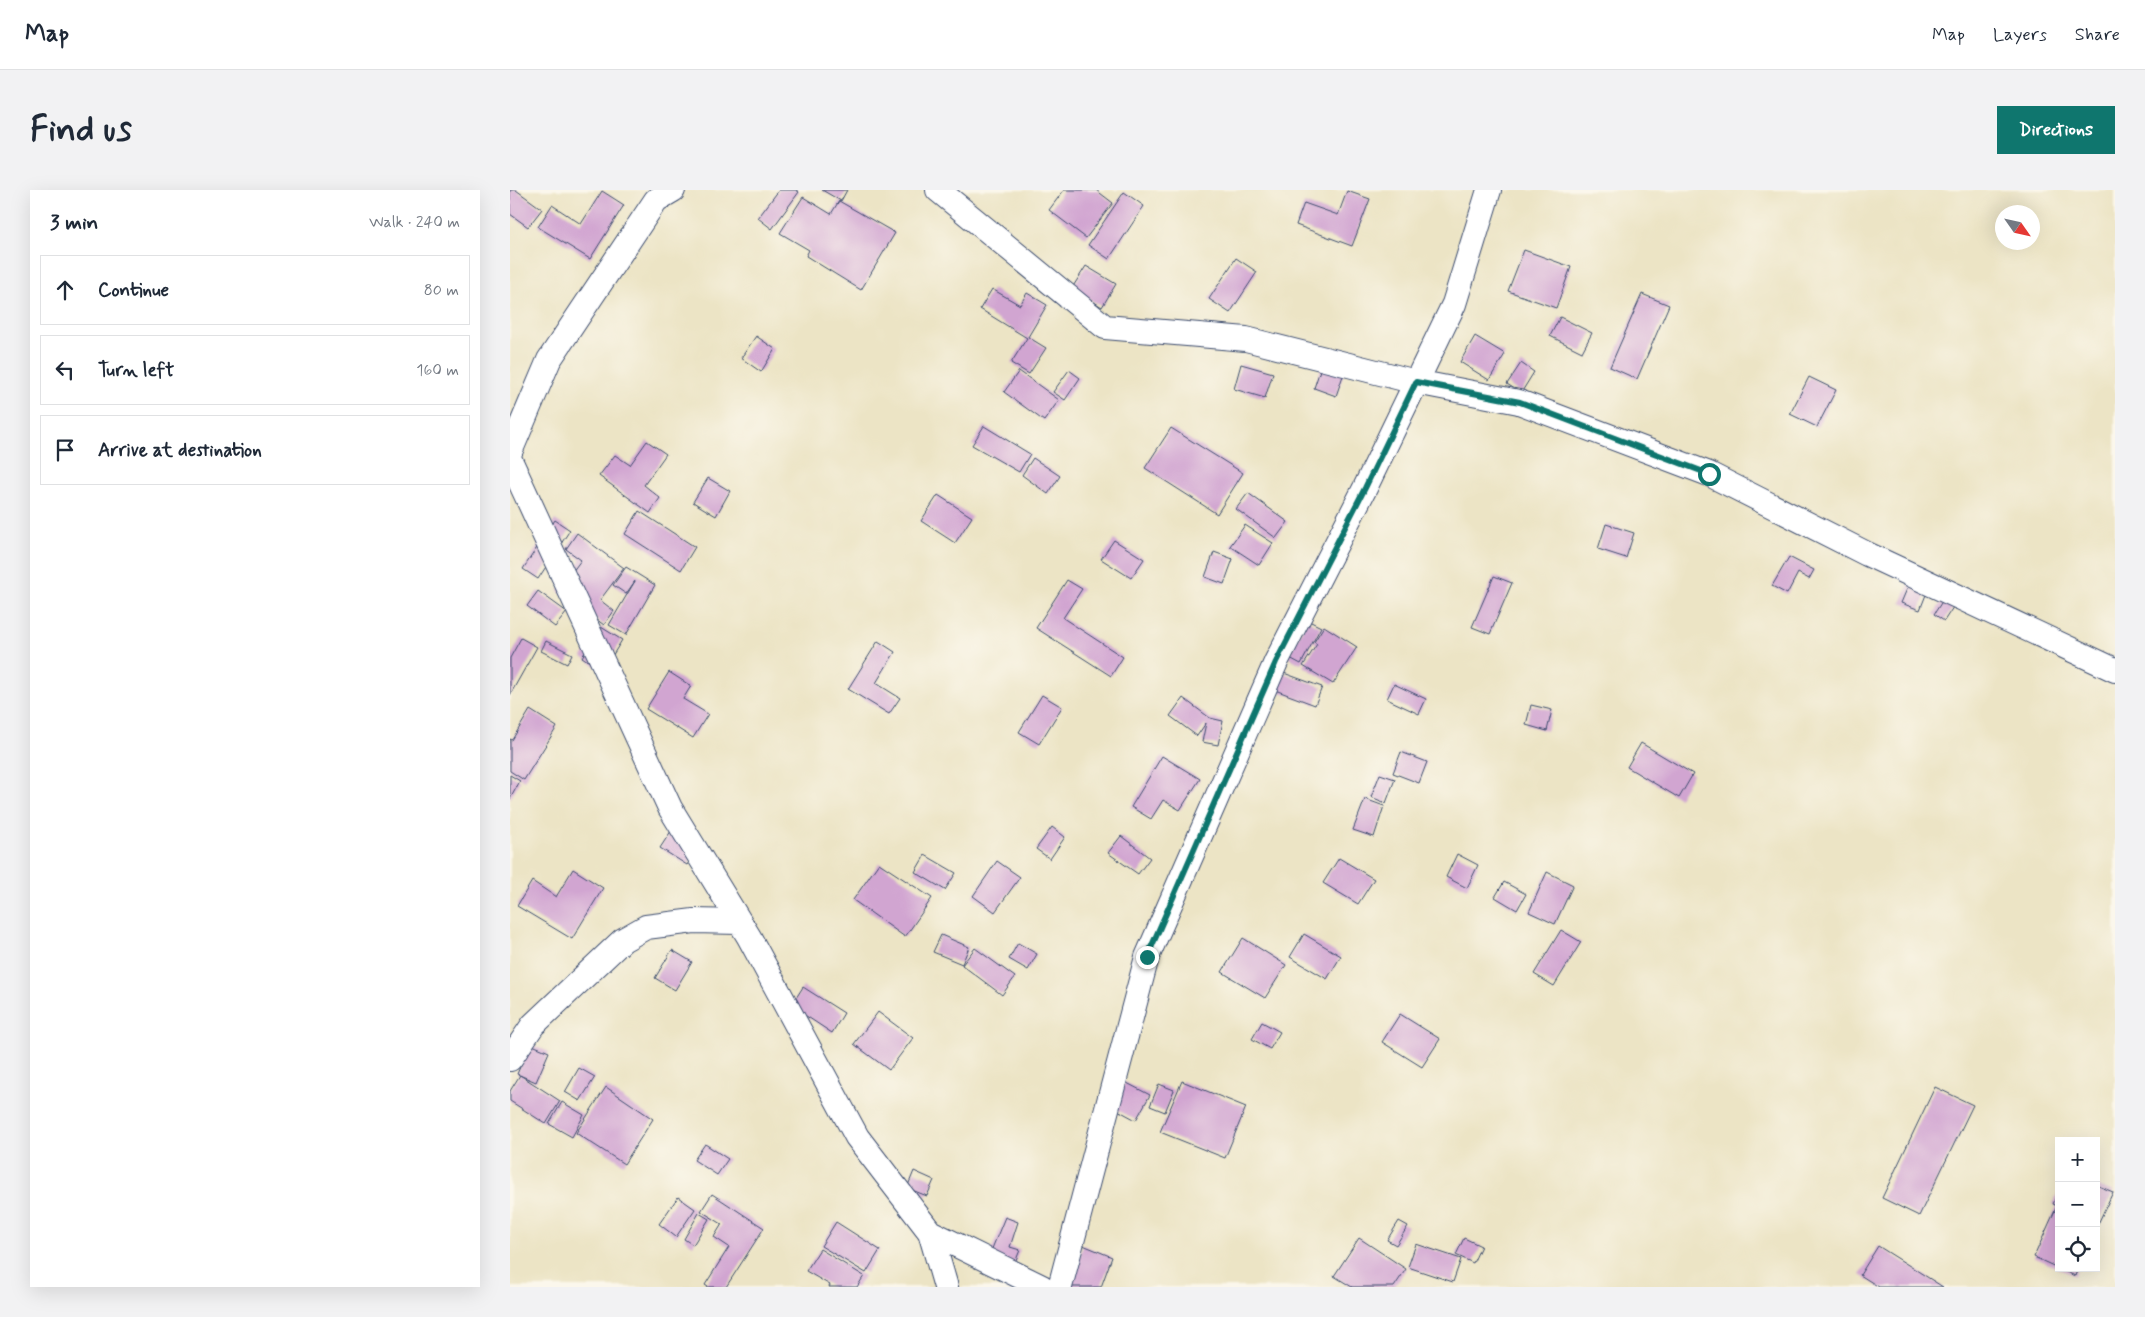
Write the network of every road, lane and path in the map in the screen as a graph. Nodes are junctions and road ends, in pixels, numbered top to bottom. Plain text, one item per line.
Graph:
1 (938, 190) edge
2 (1489, 190) edge
3 (658, 193) edge
4 (1416, 382) junction
5 (510, 452) edge
6 (510, 460) edge
7 (2115, 670) edge
8 (739, 922) junction
9 (510, 1059) edge
10 (930, 1232) junction
11 (946, 1287) edge
12 (1042, 1287) edge
13 (1060, 1287) edge

1 - 4 street
2 - 4 street
3 - 5 street
4 - 7 street
4 - 13 street
6 - 8 street
8 - 9 street
8 - 10 street
10 - 11 street
10 - 12 street

